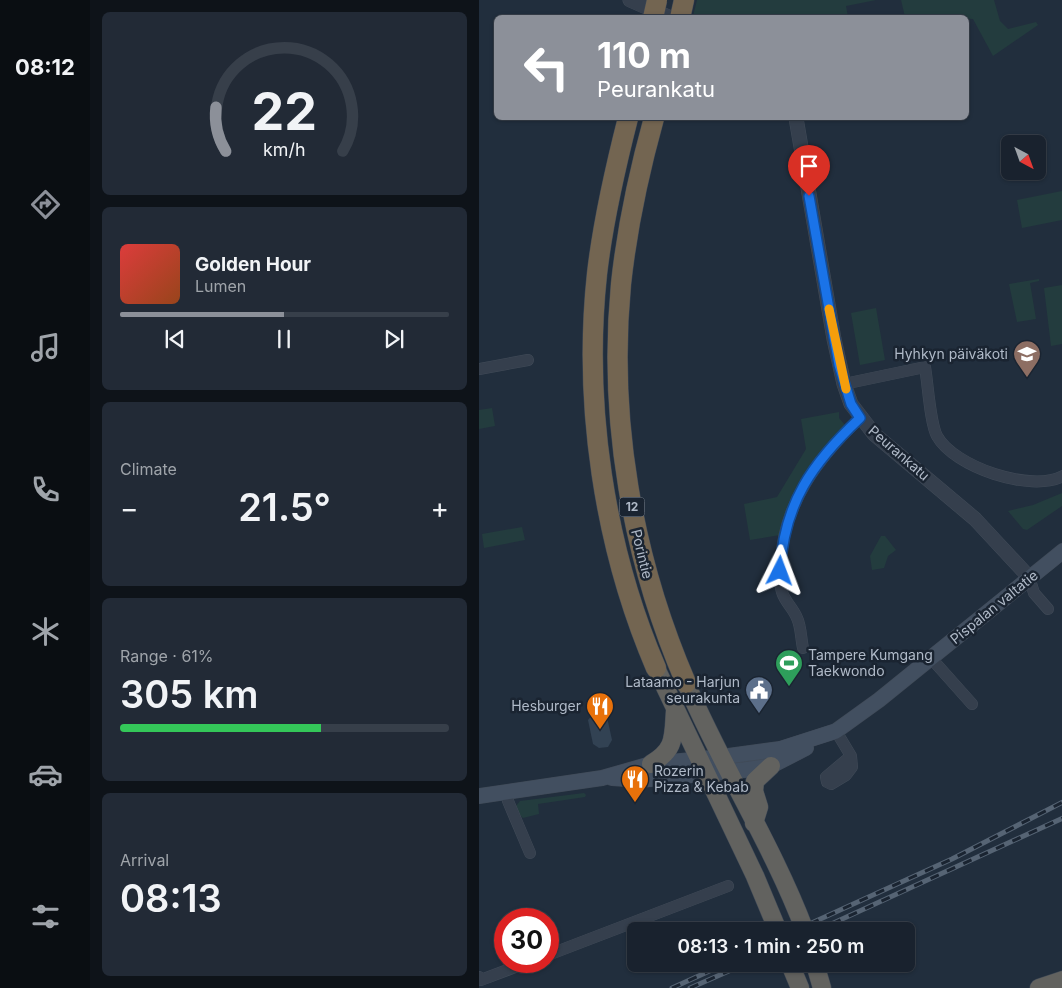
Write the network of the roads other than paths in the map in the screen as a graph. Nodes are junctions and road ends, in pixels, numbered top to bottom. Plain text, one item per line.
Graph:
1 (630, 0) edge
2 (657, 0) edge
3 (684, 0) edge
4 (654, 15) edge
5 (664, 15) edge
6 (681, 15) edge
7 (628, 120) edge
8 (653, 120) edge
9 (796, 120) edge
10 (527, 360) dead end
11 (479, 369) edge
12 (844, 384) junction
13 (860, 418) junction
14 (1062, 476) edge
15 (1062, 551) edge
16 (1029, 577) junction
17 (1049, 609) dead end
18 (803, 648) dead end
19 (931, 658) junction
20 (656, 668) joint
21 (686, 682) joint
22 (972, 704) dead end
23 (675, 711) junction
24 (832, 732) junction
25 (851, 756) dead end
26 (651, 764) junction
27 (724, 765) junction
28 (703, 766) junction
29 (771, 766) junction
30 (603, 778) junction
31 (507, 792) junction
32 (479, 796) edge
33 (753, 823) junction
34 (530, 853) dead end
35 (728, 886) dead end
36 (774, 922) edge
37 (802, 922) edge
38 (559, 951) edge
39 (817, 972) edge
40 (502, 973) edge
41 (1062, 980) edge
42 (480, 982) edge
43 (822, 988) edge
44 (1039, 988) edge

1 - 5 street
2 - 4 highway, bridge
3 - 6 highway
7 - 20 highway, Porintie / 12
8 - 21 highway, Porintie / 12
9 - 12 street, Peurankatu
10 - 11 street
12 - 13 street, Peurankatu
12 - 14 street
13 - 16 street, Peurankatu
13 - 18 street
15 - 16 main road, Pispalan valtatie
16 - 17 street
16 - 19 main road, Pispalan valtatie
19 - 22 street
19 - 24 main road, Pispalan valtatie
20 - 23 highway, Porintie / 12
21 - 27 highway, Porintie / 12
23 - 26 highway
23 - 28 highway, Porintie / 12
24 - 25 street
24 - 27 main road, Pispalan valtatie
24 - 29 main road, Pispalan valtatie
26 - 28 main road, Pispalan valtatie
26 - 30 main road, Pispalan valtatie
27 - 28 main road, Pispalan valtatie
27 - 29 main road, Pispalan valtatie
27 - 33 highway, Porintie / 12
28 - 30 main road, Pispalan valtatie
28 - 36 highway, Porintie / 12
29 - 33 highway
30 - 31 main road, Pispalan valtatie
31 - 32 main road, Pispalan valtatie
31 - 34 street
33 - 37 highway, Porintie / 12
35 - 38 street
39 - 43 highway
40 - 42 street
41 - 44 highway

